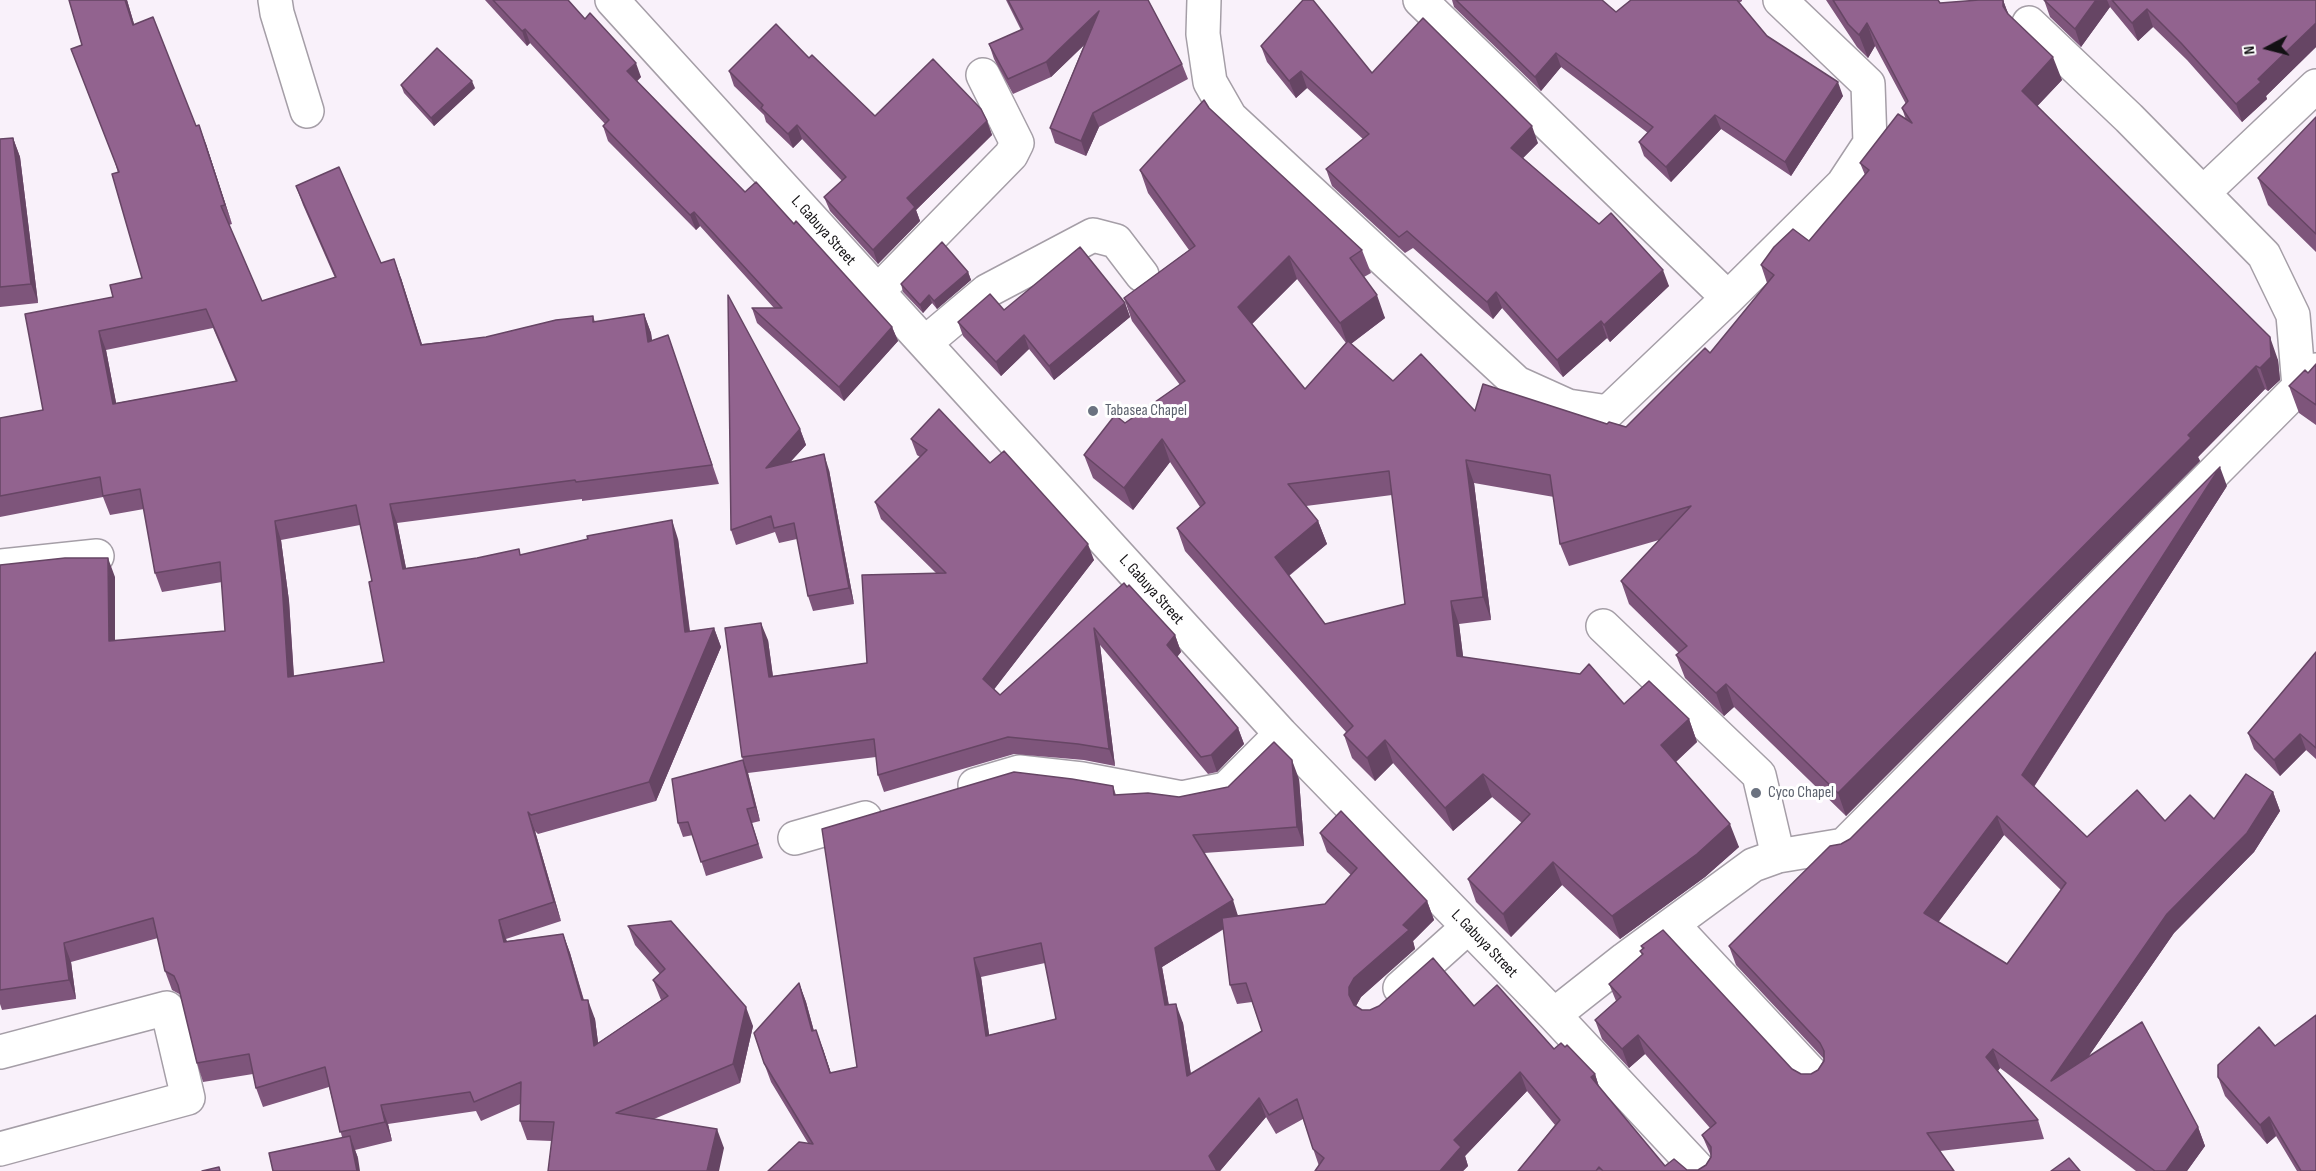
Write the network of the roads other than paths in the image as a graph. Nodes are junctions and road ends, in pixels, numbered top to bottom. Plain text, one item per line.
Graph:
1 (275, 0) edge
2 (612, 0) edge
3 (1204, 0) edge
4 (1420, 0) edge
5 (1780, 0) edge
6 (2029, 22) dead end
7 (983, 75) dead end
8 (2316, 86) edge
9 (307, 111) dead end
10 (2202, 193) junction
11 (1142, 274) dead end
12 (878, 291) junction
13 (1728, 298) junction
14 (925, 343) junction
15 (2307, 379) edge
16 (97, 556) edge
17 (0, 566) edge
18 (1603, 626) dead end
19 (1281, 734) junction
20 (952, 792) edge
21 (896, 808) edge
22 (795, 838) dead end
23 (1778, 856) junction
24 (1673, 926) junction
25 (1468, 927) junction
26 (1374, 1011) edge
27 (1554, 1015) junction
28 (0, 1052) edge
29 (1813, 1075) edge
30 (0, 1149) edge
31 (1700, 1171) edge

1 - 9 street
2 - 12 street, L. Gabuya Street
3 - 13 street
4 - 13 street
5 - 13 street
6 - 10 street
7 - 12 street
8 - 10 street
10 - 15 street
11 - 14 street
12 - 14 street, L. Gabuya Street
14 - 19 street, L. Gabuya Street
15 - 23 street
16 - 17 street
18 - 23 street
19 - 20 street
19 - 25 street, L. Gabuya Street
21 - 22 street
23 - 24 street
24 - 27 street
24 - 29 street
25 - 26 street
25 - 27 street, L. Gabuya Street
27 - 31 street, L. Gabuya Street
28 - 30 street

